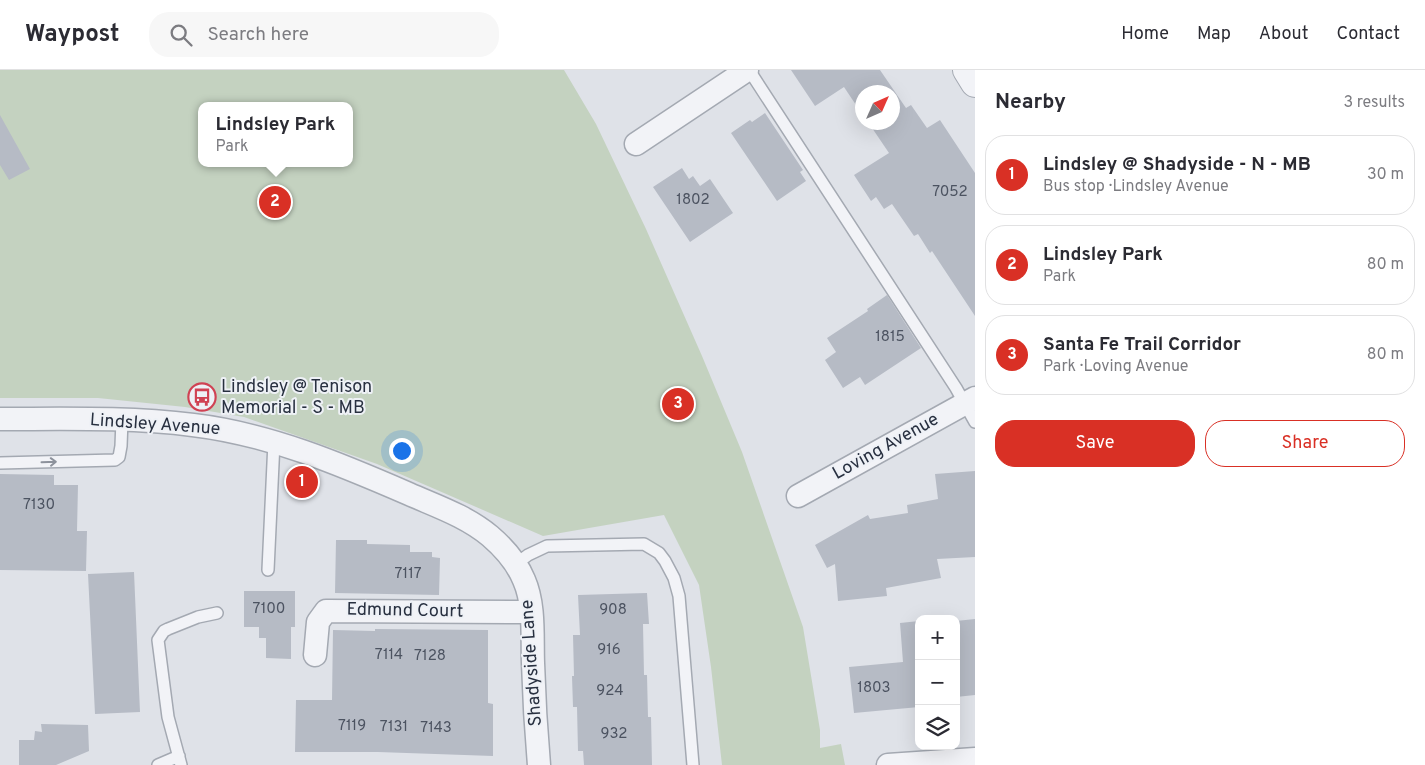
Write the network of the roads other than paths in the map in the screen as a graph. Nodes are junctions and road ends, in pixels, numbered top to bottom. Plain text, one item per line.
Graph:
1 (748, 70) edge
2 (966, 70) edge
3 (975, 83) edge
4 (636, 144) dead end
5 (972, 408) edge
6 (0, 419) edge
7 (122, 420) junction
8 (274, 442) junction
9 (0, 463) edge
10 (798, 496) dead end
11 (516, 564) junction
12 (268, 570) dead end
13 (531, 612) junction
14 (216, 613) dead end
15 (315, 655) dead end
16 (975, 758) edge
17 (180, 760) edge
18 (158, 765) edge
19 (539, 765) edge
20 (693, 765) edge
21 (888, 765) edge

1 - 4 street
1 - 5 lane
2 - 3 street
5 - 10 street, Loving Avenue
6 - 7 street, Lindsley Avenue
7 - 8 street, Lindsley Avenue
9 -> 7 lane
8 - 11 street, Lindsley Avenue
8 - 12 lane
11 - 13 street, Shadyside Lane
11 - 20 lane
13 - 15 street, Edmund Court
13 - 19 street, Shadyside Lane
14 - 17 lane
16 - 21 street
17 - 18 lane

